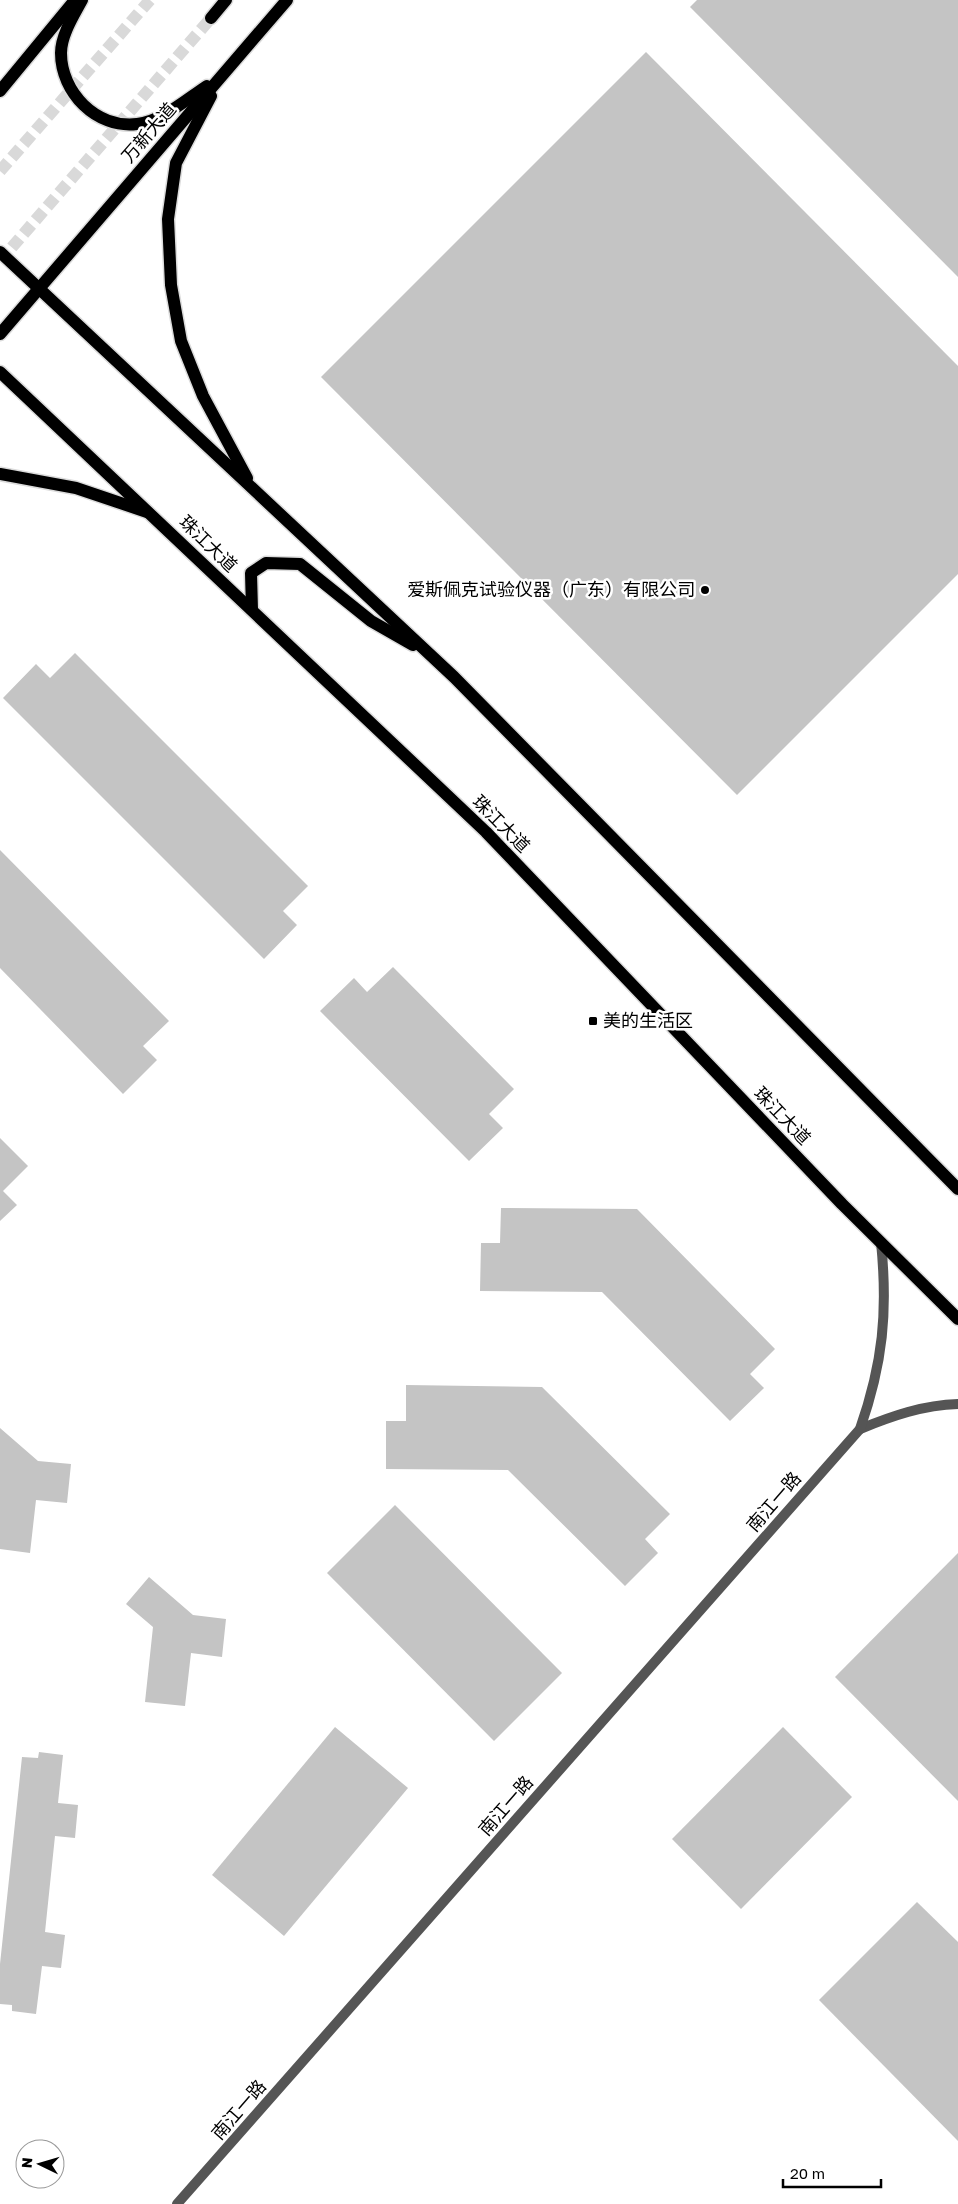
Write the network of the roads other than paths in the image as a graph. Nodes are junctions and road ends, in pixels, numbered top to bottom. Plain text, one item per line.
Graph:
1 (75, 0) edge
2 (82, 0) edge
3 (226, 0) edge
4 (287, 0) edge
5 (210, 18) tunnel mouth
6 (221, 76) junction
7 (0, 91) edge
8 (0, 252) edge
9 (38, 289) junction
10 (0, 334) edge
11 (0, 372) edge
12 (0, 474) edge
13 (252, 486) junction
14 (151, 514) junction
15 (252, 610) junction
16 (430, 654) junction
17 (958, 1189) edge
18 (881, 1242) junction
19 (958, 1319) edge
20 (958, 1404) edge
21 (860, 1429) junction
22 (177, 2204) edge

1 - 7 main road
2 - 6 main road
3 - 5 main road
4 - 6 main road, 万新大道
6 - 9 main road, 万新大道
6 - 13 main road
8 - 9 main road
9 - 10 main road, 万新大道
9 - 13 main road
11 - 14 main road, 珠江大道
12 - 14 main road
13 - 16 main road
14 - 15 main road, 珠江大道
15 - 16 main road
15 - 18 main road, 珠江大道
16 - 17 main road
18 - 19 main road, 珠江大道
18 - 21 street
20 - 21 street
21 - 22 street, 南江一路

